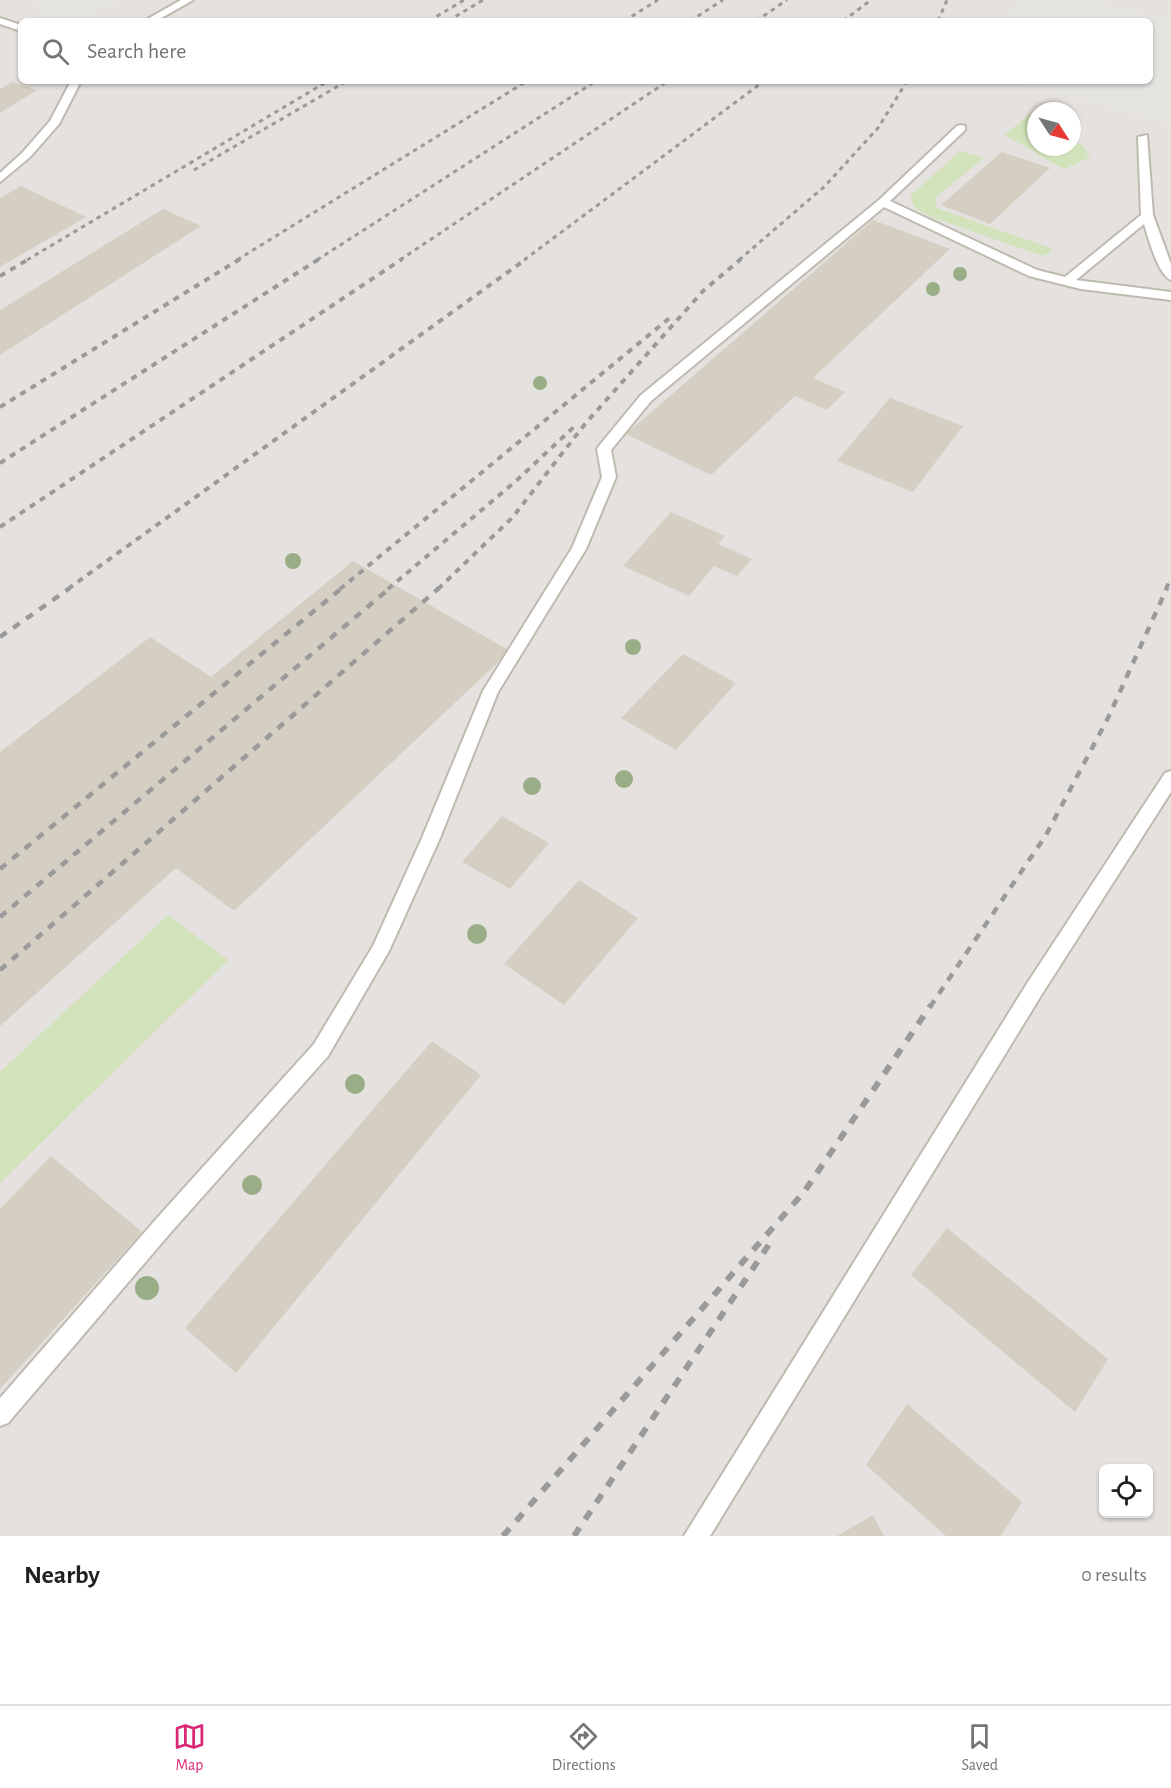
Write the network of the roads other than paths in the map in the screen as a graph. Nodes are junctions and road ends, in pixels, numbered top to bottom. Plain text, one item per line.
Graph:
1 (188, 0) edge
2 (155, 18) edge
3 (0, 21) edge
4 (18, 27) edge
5 (74, 84) edge
6 (961, 128) dead end
7 (1143, 137) dead end
8 (0, 179) edge
9 (883, 202) junction
10 (1147, 216) junction
11 (1171, 276) edge
12 (1067, 282) junction
13 (1171, 296) edge
14 (1171, 778) edge
15 (0, 1415) edge
16 (696, 1536) edge

1 - 2 lane
3 - 4 lane
5 - 8 lane
6 - 9 lane
7 - 10 lane
9 - 12 lane
9 - 15 lane
10 - 11 lane
10 - 12 lane
12 - 13 lane
14 - 16 lane

